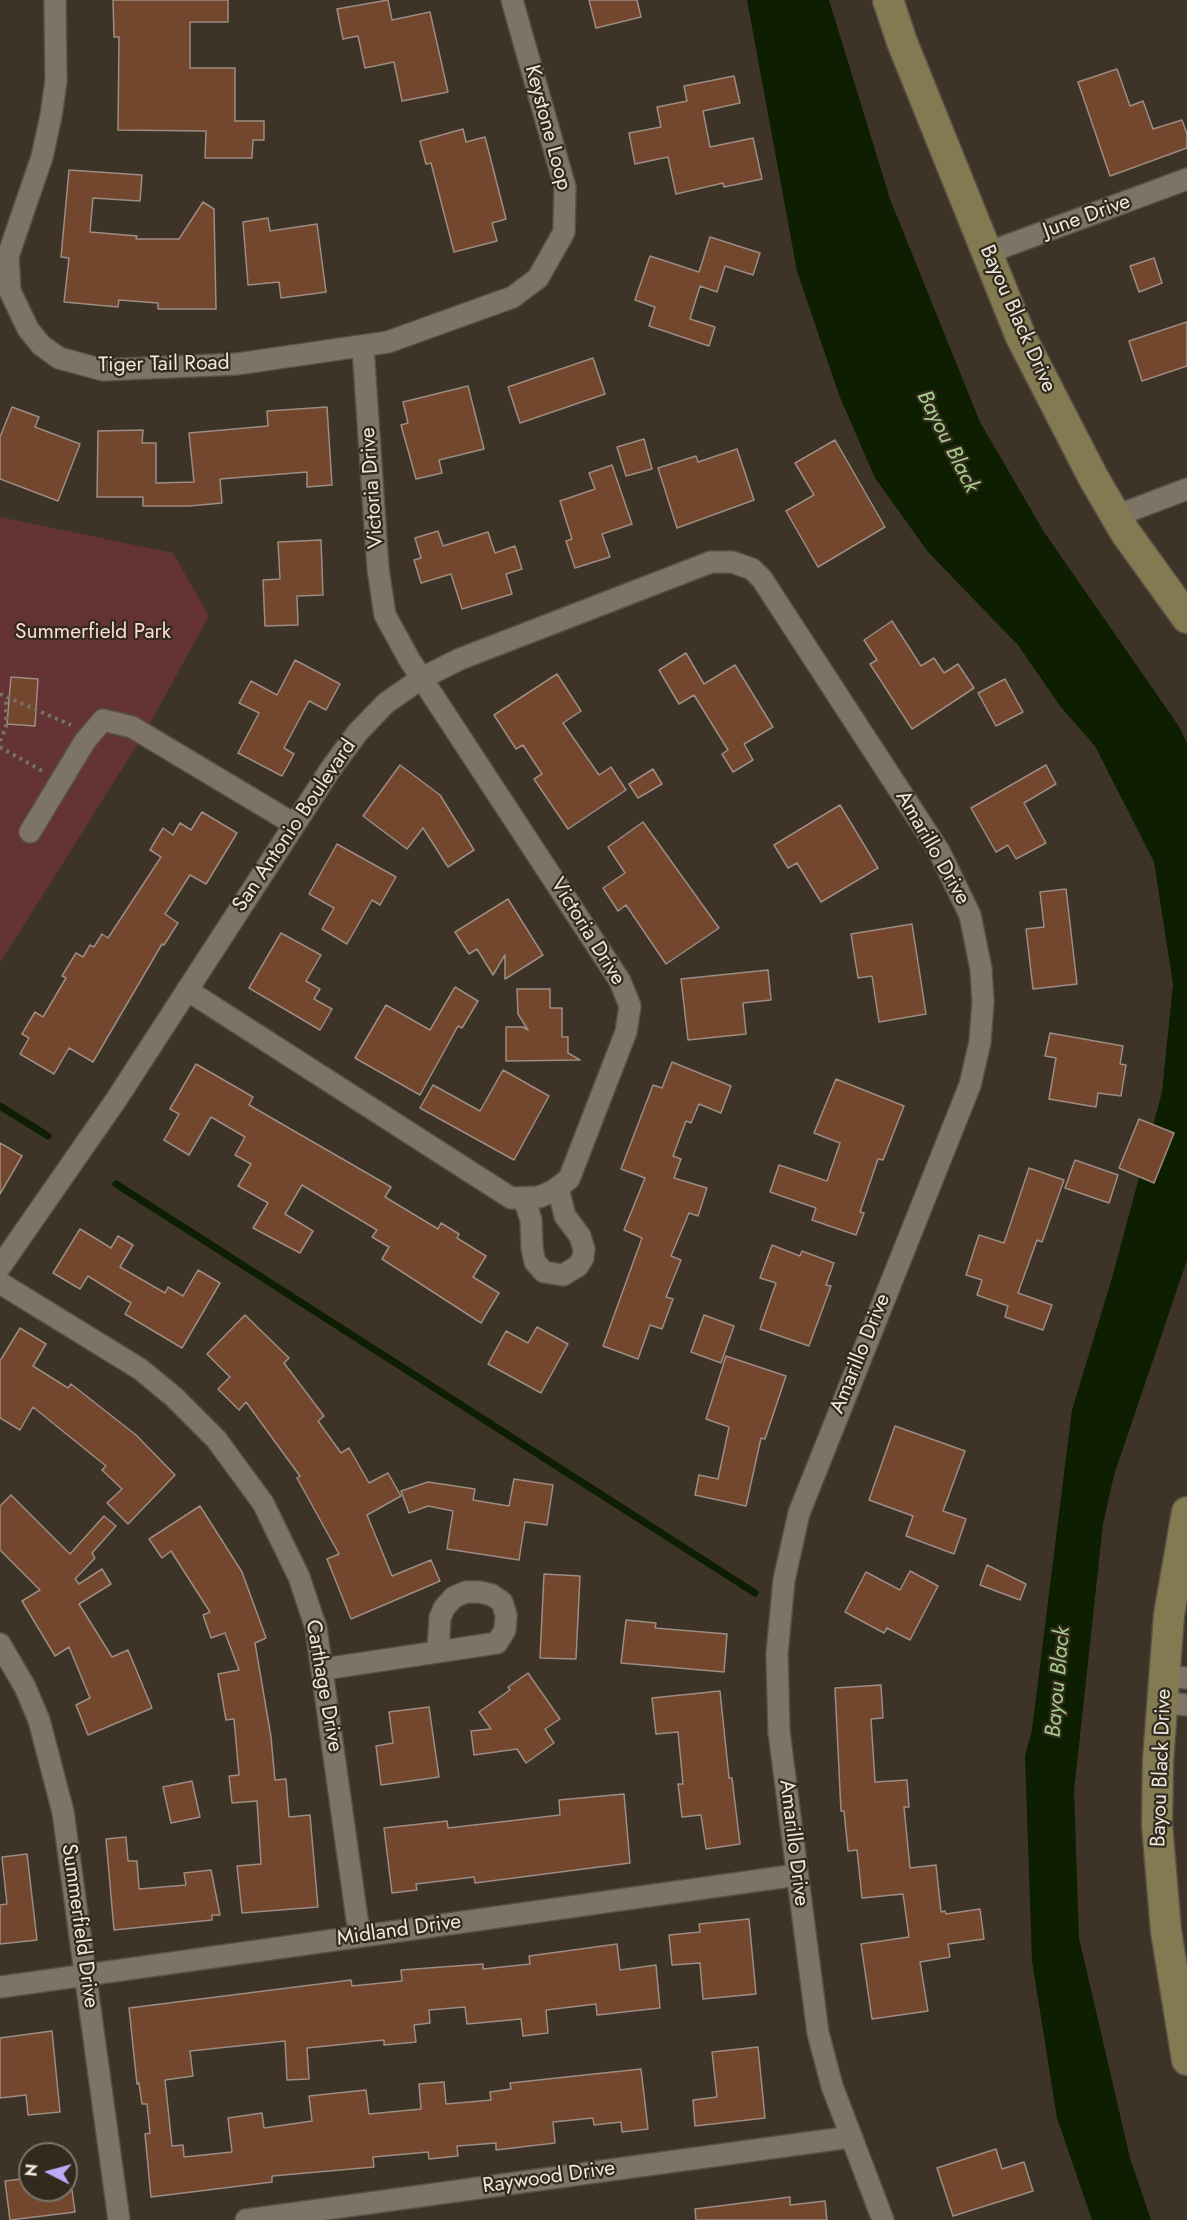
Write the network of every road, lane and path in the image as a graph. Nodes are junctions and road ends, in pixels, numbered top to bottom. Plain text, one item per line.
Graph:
1 (55, 0) edge
2 (512, 0) edge
3 (888, 0) edge
4 (1187, 179) edge
5 (987, 253) junction
6 (363, 347) junction
7 (1187, 489) edge
8 (1116, 516) junction
9 (732, 561) joint
10 (1187, 618) edge
11 (422, 678) junction
12 (0, 694) edge
13 (6, 696) junction
14 (90, 734) junction
15 (0, 741) edge
16 (0, 747) edge
17 (60, 782) junction
18 (294, 825) junction
19 (30, 832) dead end
20 (187, 990) junction
21 (558, 1188) junction
22 (524, 1198) junction
23 (0, 1267) edge
24 (0, 1283) edge
25 (1187, 1512) edge
26 (0, 1644) edge
27 (438, 1651) dead end
28 (324, 1669) junction
29 (1176, 1690) edge
30 (797, 1875) junction
31 (362, 1936) junction
32 (86, 1975) junction
33 (0, 1987) edge
34 (1187, 2060) edge
35 (851, 2137) junction
36 (119, 2220) edge
37 (246, 2220) edge
38 (883, 2220) edge

1 - 6 street, Tiger Tail Road
2 - 6 street, Keystone Loop
3 - 5 main road, Bayou Black Drive
4 - 5 street, June Drive
5 - 8 main road, Bayou Black Drive
6 - 11 street, Victoria Drive
7 - 8 street
8 - 10 main road, Bayou Black Drive
9 - 11 street, San Antonio Boulevard
9 - 30 street, Amarillo Drive
11 - 18 street, San Antonio Boulevard
11 - 21 street, Victoria Drive
12 - 13 path
13 - 14 path
13 - 15 path
14 - 17 street
14 - 18 street
16 - 17 path
17 - 19 street
18 - 20 street, San Antonio Boulevard
20 - 22 street
20 - 23 street, San Antonio Boulevard
21 - 22 street
21 - 22 street
24 - 28 street, Carthage Drive
25 - 29 main road, Bayou Black Drive
26 - 32 street, Summerfield Drive
27 - 28 street
28 - 31 street, Carthage Drive
29 - 34 main road, Bayou Black Drive
30 - 31 street, Midland Drive
30 - 35 street, Amarillo Drive
31 - 32 street, Midland Drive
32 - 33 street, Midland Drive
32 - 36 street, Summerfield Drive
35 - 37 street, Raywood Drive
35 - 38 street, Amarillo Drive

